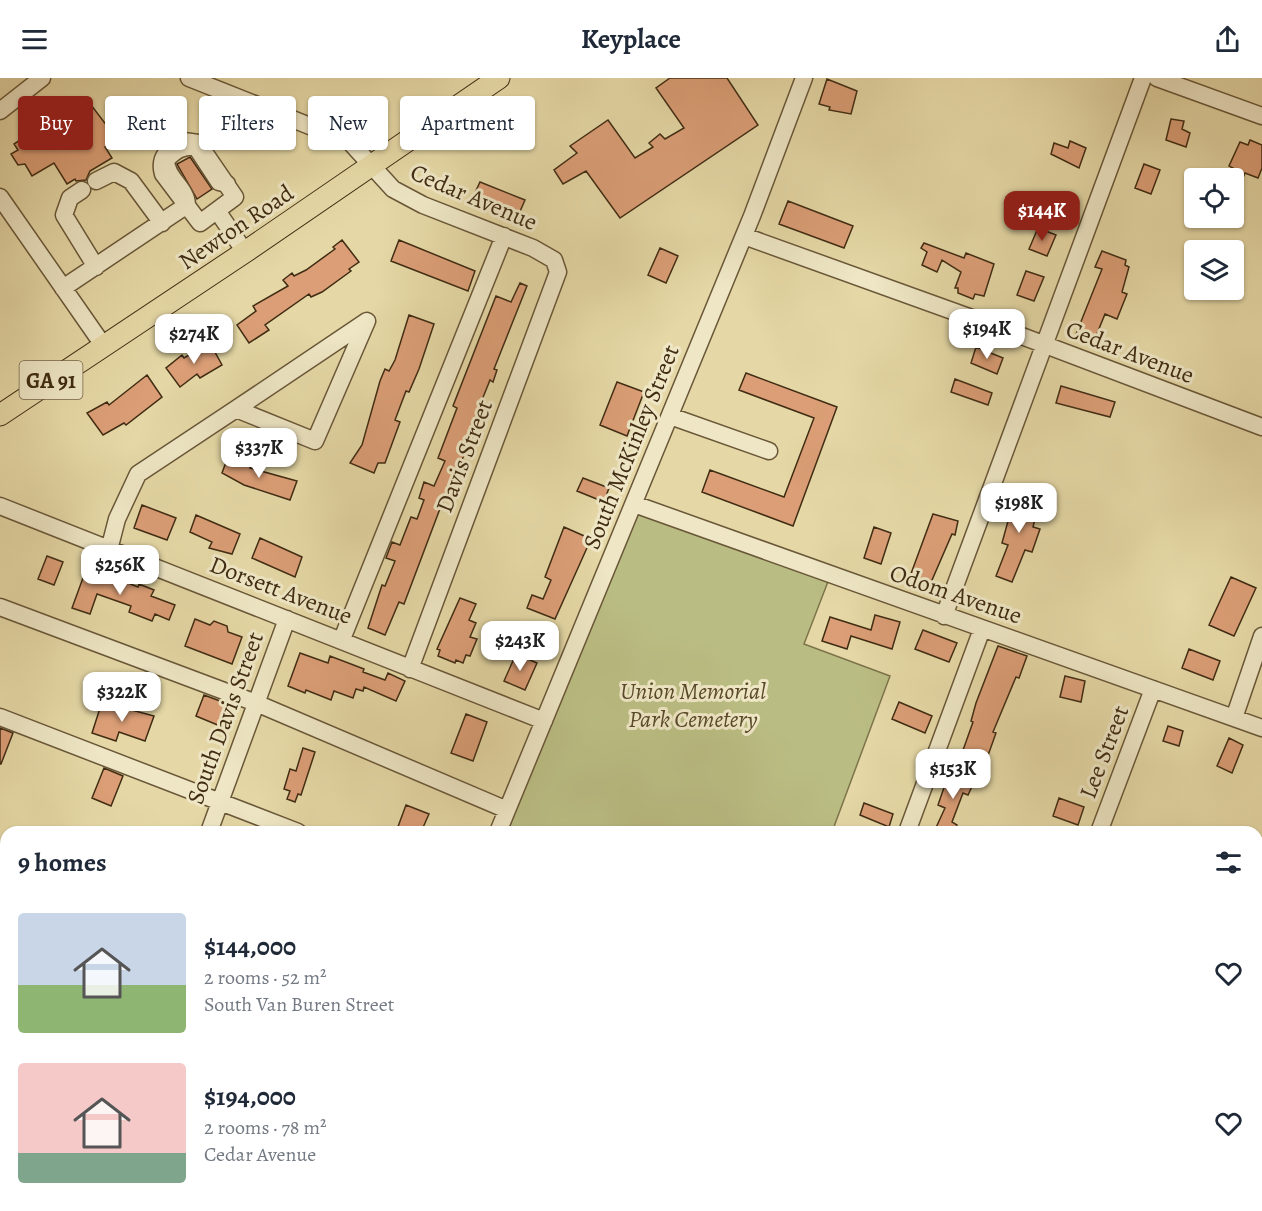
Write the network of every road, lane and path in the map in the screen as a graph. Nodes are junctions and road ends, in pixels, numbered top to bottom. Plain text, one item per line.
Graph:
1 (42, 78) edge
2 (189, 78) edge
3 (804, 78) edge
4 (1143, 78) edge
5 (1157, 78) edge
6 (496, 79) edge
7 (0, 111) edge
8 (1262, 116) edge
9 (372, 166) junction
10 (0, 197) edge
11 (187, 206) junction
12 (218, 212) junction
13 (162, 223) junction
14 (744, 236) junction
15 (504, 237) junction
16 (245, 252) junction
17 (554, 260) joint
18 (96, 267) junction
19 (63, 288) junction
20 (1042, 344) junction
21 (103, 345) junction
22 (236, 410) junction
23 (0, 415) edge
24 (670, 416) junction
25 (1262, 427) edge
26 (769, 451) dead end
27 (634, 504) junction
28 (0, 506) edge
29 (109, 550) junction
30 (0, 607) edge
31 (944, 616) junction
32 (287, 619) junction
33 (982, 629) junction
34 (1262, 636) edge
35 (342, 639) junction
36 (410, 669) junction
37 (1153, 689) junction
38 (256, 703) junction
39 (0, 717) edge
40 (1234, 718) junction
41 (544, 721) junction
42 (1262, 728) edge
43 (220, 803) junction
44 (507, 810) junction
45 (211, 826) edge
46 (282, 826) edge
47 (500, 826) edge
48 (909, 826) edge
49 (1101, 826) edge

1 - 7 street
2 - 9 street, Cedar Avenue
3 - 14 street, South McKinley Street
4 - 20 street
5 - 8 street
6 - 9 main road, Newton Road / GA 91
9 - 15 street, Cedar Avenue
9 - 16 main road, Newton Road / GA 91
10 - 19 street
11 - 12 street
11 - 12 street
11 - 13 street
12 - 16 street
13 - 18 street
13 - 18 street
14 - 20 street, Cedar Avenue
14 - 24 street, South McKinley Street
15 - 17 street, Cedar Avenue
15 - 35 street
16 - 21 main road, Newton Road / GA 91
17 - 36 street, Davis Street
18 - 19 street
19 - 21 street
20 - 25 street, Cedar Avenue
20 - 31 street
21 - 23 main road, Newton Road / GA 91
22 - 22 street
22 - 29 street
24 - 26 street
24 - 27 street, South McKinley Street
27 - 31 street, Odom Avenue
27 - 41 street, South McKinley Street
28 - 29 street, Dorsett Avenue
29 - 32 street, Dorsett Avenue
30 - 38 street
31 - 33 street, Odom Avenue
32 - 35 street, Dorsett Avenue
32 - 38 street, South Davis Street
33 - 37 street, Odom Avenue
33 - 48 street
34 - 40 street
35 - 36 street, Dorsett Avenue
36 - 41 street, Dorsett Avenue
37 - 40 street, Odom Avenue
37 - 49 street, Lee Street
38 - 43 street, South Davis Street
38 - 44 street
39 - 43 street
40 - 42 street, Odom Avenue
41 - 44 street, South McKinley Street
43 - 45 street, South Davis Street
43 - 46 street
44 - 47 street, South McKinley Street

